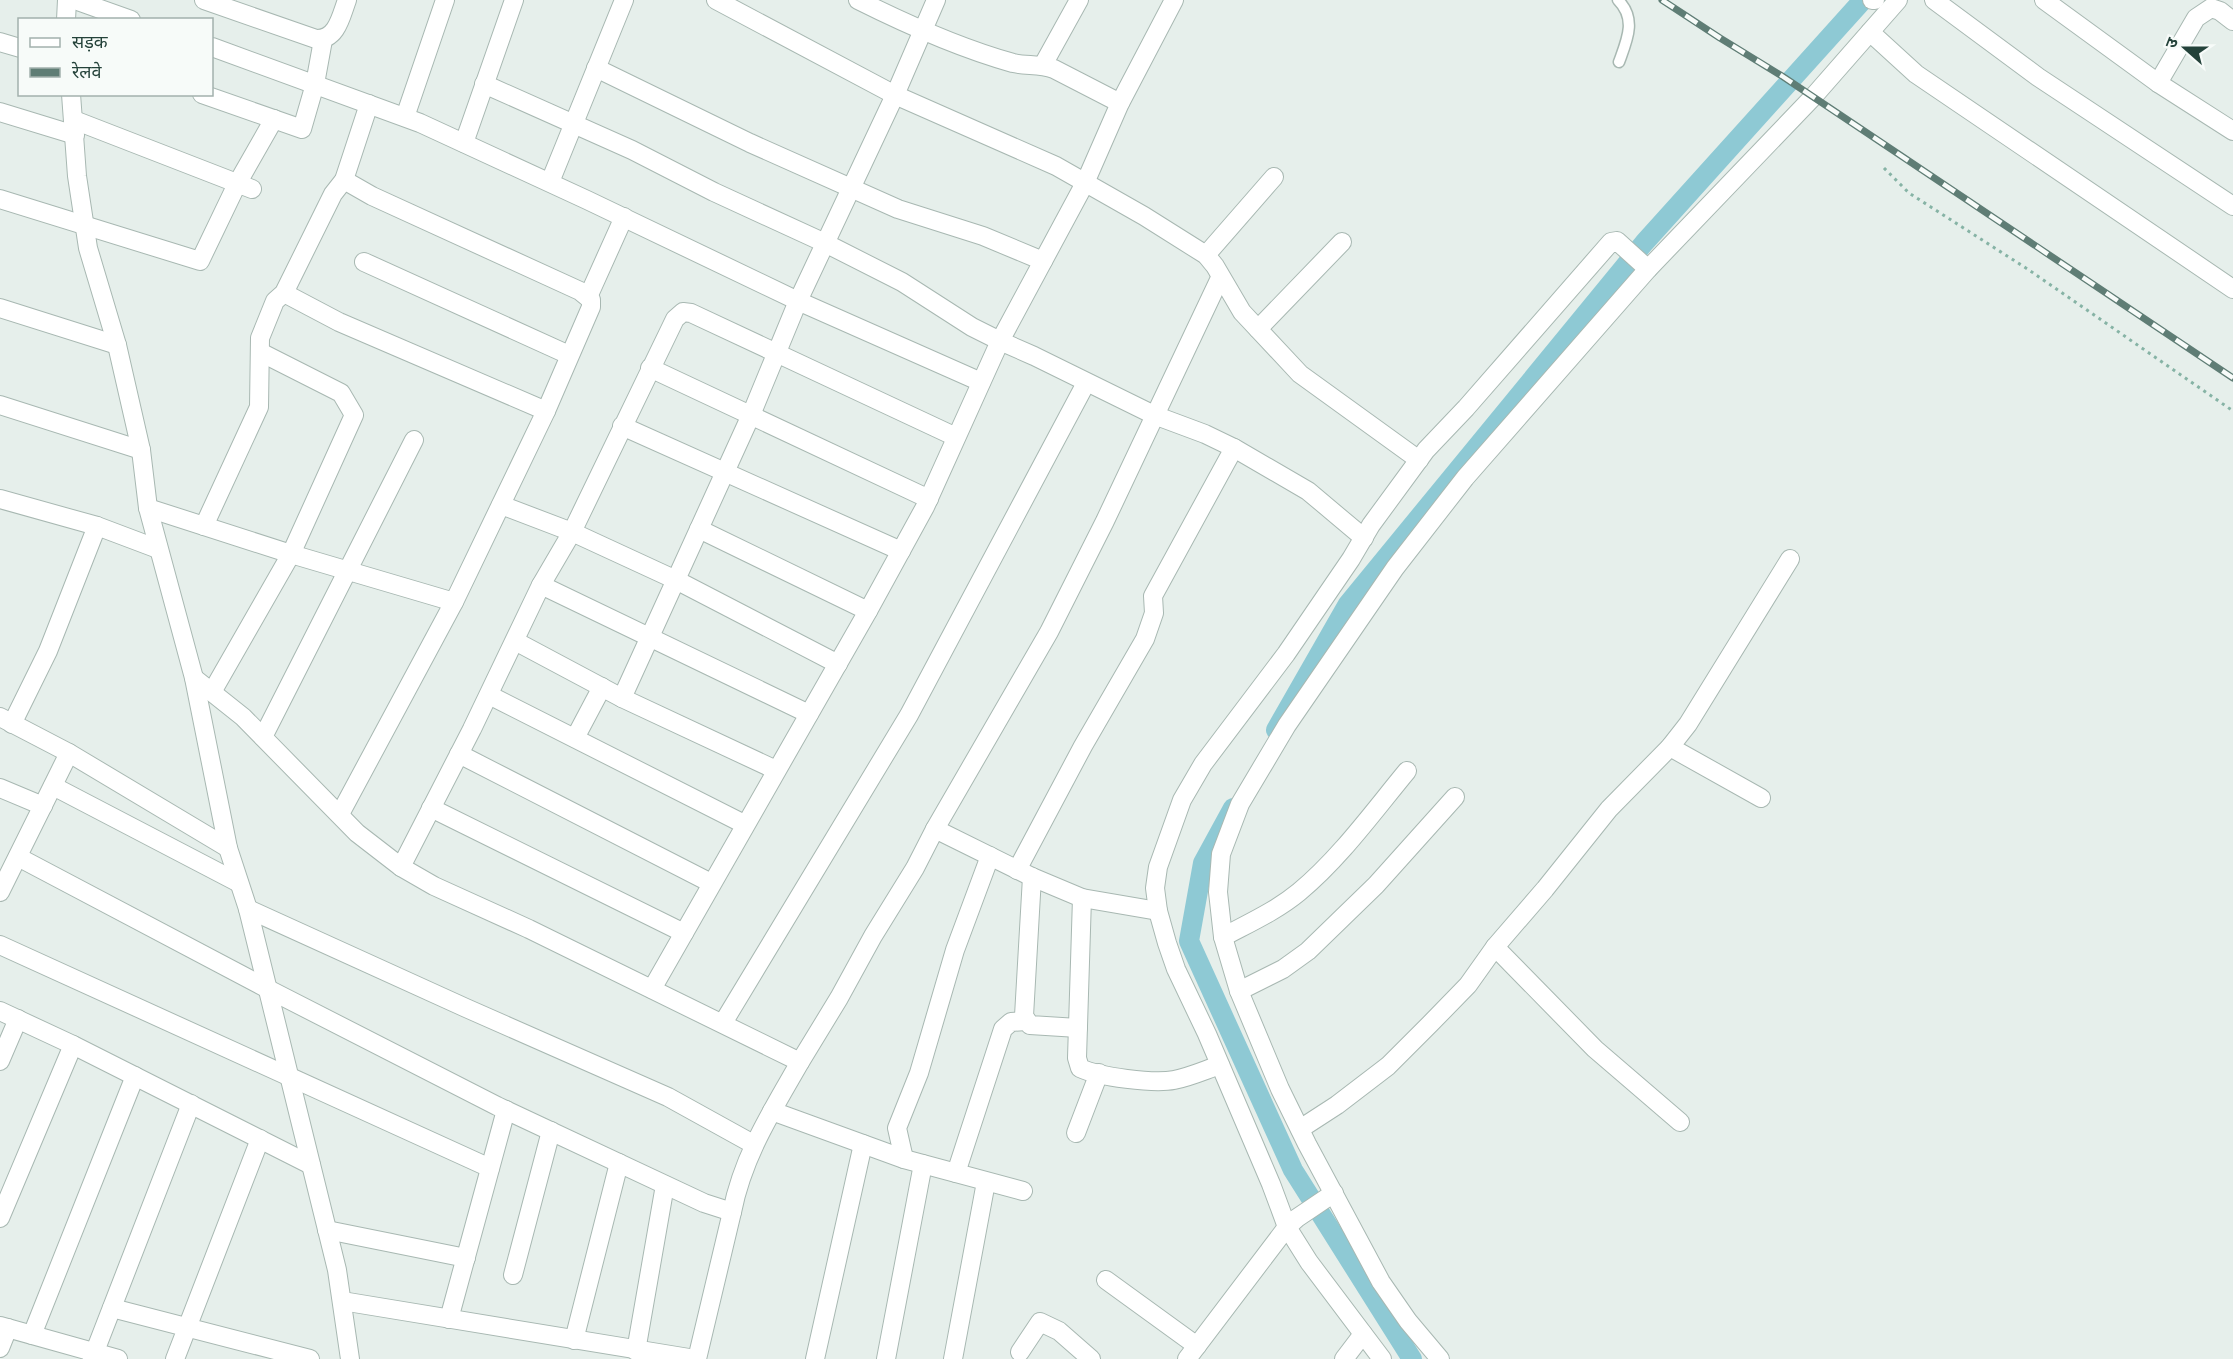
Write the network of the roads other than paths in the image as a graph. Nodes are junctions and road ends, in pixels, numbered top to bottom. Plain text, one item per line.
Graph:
1 (67, 0) edge
2 (75, 0) edge
3 (204, 0) edge
4 (347, 0) edge
5 (446, 0) edge
6 (514, 0) edge
7 (624, 0) edge
8 (716, 0) edge
9 (858, 0) edge
10 (936, 0) edge
11 (1079, 0) edge
12 (1174, 0) edge
13 (1618, 0) edge
14 (1898, 0) edge
15 (1934, 0) edge
16 (2044, 0) edge
17 (66, 18) edge
18 (125, 18) edge
19 (2233, 21) edge
20 (923, 32) junction
21 (1870, 32) junction
22 (323, 40) junction
23 (0, 42) edge
24 (18, 47) edge
25 (213, 47) edge
26 (1619, 62) dead end
27 (1043, 65) junction
28 (597, 68) junction
29 (2158, 83) junction
30 (315, 84) junction
31 (484, 84) junction
32 (895, 95) junction
33 (71, 96) edge
34 (208, 96) edge
35 (1120, 103) junction
36 (369, 104) junction
37 (0, 112) edge
38 (405, 117) junction
39 (274, 119) junction
40 (574, 123) junction
41 (2230, 124) edge
42 (74, 128) junction
43 (464, 143) junction
44 (1274, 177) dead end
45 (344, 180) junction
46 (550, 182) junction
47 (1085, 183) junction
48 (244, 186) junction
49 (850, 187) junction
50 (0, 199) edge
51 (2233, 206) edge
52 (624, 217) junction
53 (84, 224) junction
54 (1342, 242) dead end
55 (825, 243) junction
56 (1206, 255) junction
57 (1043, 261) junction
58 (364, 262) dead end
59 (1642, 265) junction
60 (1220, 278) junction
61 (2233, 289) edge
62 (284, 293) junction
63 (588, 297) junction
64 (798, 301) junction
65 (0, 308) edge
66 (1258, 329) junction
67 (1000, 341) junction
68 (117, 345) junction
69 (260, 352) junction
70 (777, 353) junction
71 (569, 355) junction
72 (650, 368) junction
73 (981, 382) junction
74 (1086, 383) junction
75 (0, 405) edge
76 (546, 411) junction
77 (751, 415) junction
78 (1154, 415) junction
79 (622, 426) junction
80 (956, 437) junction
81 (414, 440) dead end
82 (1234, 448) junction
83 (141, 450) junction
84 (1419, 460) junction
85 (725, 471) junction
86 (0, 499) edge
87 (929, 499) junction
88 (501, 505) junction
89 (148, 508) junction
90 (97, 526) junction
91 (204, 526) junction
92 (699, 529) junction
93 (572, 532) junction
94 (1364, 538) junction
95 (158, 549) junction
96 (901, 551) junction
97 (291, 554) junction
98 (1790, 559) dead end
99 (347, 570) junction
100 (676, 580) junction
101 (541, 585) junction
102 (454, 602) junction
103 (868, 611) junction
104 (650, 636) junction
105 (515, 641) junction
106 (837, 664) junction
107 (194, 678) junction
108 (603, 687) junction
109 (212, 692) junction
110 (489, 695) junction
111 (622, 698) junction
112 (808, 714) junction
113 (6, 721) edge
114 (263, 737) junction
115 (575, 738) junction
116 (1670, 747) junction
117 (69, 753) junction
118 (459, 754) junction
119 (776, 770) junction
120 (1407, 771) dead end
121 (53, 786) junction
122 (0, 788) edge
123 (1455, 797) dead end
124 (1761, 798) dead end
125 (43, 806) junction
126 (431, 808) junction
127 (340, 814) junction
128 (744, 825) junction
129 (935, 829) junction
130 (228, 848) junction
131 (990, 856) junction
132 (18, 857) junction
133 (401, 867) junction
134 (4, 873) edge
135 (1024, 874) junction
136 (239, 883) junction
137 (711, 883) junction
138 (0, 892) edge
139 (1082, 898) junction
140 (248, 909) junction
141 (1158, 911) junction
142 (684, 933) junction
143 (1223, 937) junction
144 (0, 945) edge
145 (1495, 947) junction
146 (268, 989) junction
147 (652, 989) junction
148 (1239, 991) junction
149 (0, 1011) edge
150 (18, 1019) junction
151 (1026, 1021) junction
152 (723, 1023) junction
153 (1078, 1028) junction
154 (73, 1045) junction
155 (0, 1061) edge
156 (800, 1062) junction
157 (1220, 1065) junction
158 (1099, 1073) junction
159 (135, 1076) junction
160 (289, 1077) junction
161 (190, 1104) junction
162 (506, 1110) junction
163 (772, 1111) junction
164 (1680, 1122) dead end
165 (1300, 1129) junction
166 (551, 1131) junction
167 (1076, 1133) dead end
168 (260, 1139) junction
169 (753, 1144) junction
170 (863, 1144) junction
171 (904, 1159) junction
172 (619, 1163) junction
173 (923, 1164) junction
174 (311, 1165) junction
175 (490, 1168) junction
176 (956, 1173) junction
177 (986, 1182) junction
178 (665, 1185) junction
179 (1023, 1191) dead end
180 (1329, 1197) junction
181 (732, 1212) junction
182 (0, 1218) edge
183 (1292, 1222) junction
184 (327, 1230) junction
185 (466, 1258) junction
186 (513, 1275) dead end
187 (1106, 1280) dead end
188 (342, 1301) junction
189 (112, 1308) junction
190 (449, 1319) junction
191 (4, 1327) edge
192 (187, 1328) junction
193 (1363, 1334) junction
194 (32, 1335) junction
195 (574, 1340) junction
196 (0, 1348) edge
197 (636, 1351) junction
198 (1020, 1352) dead end
199 (1192, 1352) edge
200 (93, 1356) edge
201 (118, 1359) edge
202 (175, 1359) edge
203 (310, 1359) edge
204 (350, 1359) edge
205 (696, 1359) edge
206 (815, 1359) edge
207 (886, 1359) edge
208 (953, 1359) edge
209 (1089, 1359) edge
210 (1344, 1359) edge
211 (1382, 1359) edge
212 (1440, 1359) edge

1 - 17 street
2 - 18 street
3 - 22 street
4 - 22 street
5 - 38 street
6 - 31 street
7 - 28 street
8 - 32 street
9 - 20 street
10 - 20 street
11 - 27 street
12 - 35 street
13 - 26 lane
14 - 21 street
15 - 51 street
16 - 29 street
19 - 29 street
20 - 27 street
20 - 32 street
21 - 59 street
21 - 61 street
22 - 30 street
23 - 24 street
25 - 30 street
27 - 35 street
28 - 40 street
28 - 49 street
29 - 41 street
30 - 36 street
30 - 39 street
31 - 40 street
31 - 43 street
32 - 47 street
32 - 49 street
33 - 42 street
34 - 39 street
35 - 47 street
36 - 38 street
36 - 45 street
37 - 42 street
38 - 43 street
39 - 48 street
40 - 46 street
40 - 55 street
42 - 48 street
42 - 53 street
43 - 46 street
44 - 56 street
45 - 62 street
45 - 63 street
46 - 52 street
47 - 56 street
47 - 57 street
48 - 53 street
49 - 55 street
49 - 57 street
50 - 53 street
52 - 63 street
52 - 64 street
53 - 68 street
54 - 66 street
55 - 64 street
55 - 67 street
56 - 60 street
57 - 67 street
58 - 71 street
59 - 84 street
59 - 143 street
60 - 66 street
60 - 78 street
62 - 69 street
62 - 76 street
63 - 71 street
64 - 70 street
64 - 73 street
65 - 68 street
66 - 84 street
67 - 73 street
67 - 74 street
68 - 83 street
69 - 91 street
69 - 97 street
70 - 72 street
70 - 77 street
70 - 80 street
71 - 76 street
72 - 77 street
72 - 79 street
73 - 80 street
74 - 78 street
74 - 152 street
75 - 83 street
76 - 88 street
77 - 85 street
77 - 87 street
78 - 82 street
78 - 129 street
79 - 85 street
79 - 93 street
80 - 87 street
81 - 99 street
82 - 94 street
82 - 135 street
83 - 89 street
84 - 94 street
85 - 92 street
85 - 96 street
86 - 90 street
87 - 96 street
88 - 93 street
88 - 102 street
89 - 91 street
89 - 95 street
90 - 95 street
90 - 113 street
91 - 97 street
92 - 100 street
92 - 103 street
93 - 100 street
93 - 101 street
94 - 141 street
95 - 107 street
96 - 103 street
97 - 99 street
97 - 109 street
98 - 116 street
99 - 102 street
99 - 114 street
100 - 104 street
100 - 106 street
101 - 104 street
101 - 105 street
102 - 127 street
103 - 106 street
104 - 111 street
104 - 112 street
105 - 108 street
105 - 110 street
106 - 112 street
107 - 109 street
107 - 130 street
108 - 111 street
108 - 115 street
109 - 114 street
110 - 115 street
110 - 118 street
111 - 119 street
112 - 119 street
113 - 117 street
114 - 127 street
115 - 128 street
116 - 124 street
116 - 145 street
117 - 121 street
117 - 130 street
118 - 126 street
118 - 137 street
119 - 128 street
120 - 143 street
121 - 125 street
121 - 136 street
122 - 125 street
123 - 148 street
125 - 132 street
126 - 133 street
126 - 142 street
127 - 133 street
128 - 137 street
129 - 131 street
129 - 156 street
130 - 136 street
131 - 135 street
131 - 171 street
132 - 134 street
132 - 146 street
133 - 147 street
134 - 138 street
135 - 139 street
135 - 151 street
136 - 140 street
137 - 142 street
139 - 141 street
139 - 153 street
140 - 146 street
140 - 169 street
141 - 157 street
142 - 147 street
143 - 148 street
144 - 160 street
145 - 164 street
145 - 165 street
146 - 160 street
146 - 162 street
147 - 152 street
148 - 165 street
149 - 150 street
150 - 154 street
150 - 155 street
151 - 153 street
151 - 176 street
152 - 156 street
153 - 158 street
154 - 159 street
154 - 182 street
156 - 163 street
157 - 158 street
157 - 183 street
158 - 167 street
159 - 161 street
159 - 194 street
160 - 174 street
160 - 175 street
161 - 168 street
161 - 189 street
162 - 166 street
162 - 175 street
163 - 169 street
163 - 170 street
165 - 180 street
166 - 172 street
166 - 186 street
168 - 174 street
168 - 192 street
169 - 181 street
170 - 171 street
170 - 206 street
171 - 173 street
172 - 178 street
172 - 195 street
173 - 176 street
173 - 207 street
174 - 184 street
175 - 185 street
176 - 177 street
177 - 179 street
177 - 208 street
178 - 181 street
178 - 197 street
180 - 183 street
180 - 212 street
181 - 205 street
183 - 193 street
183 - 199 street
184 - 185 street
184 - 188 street
185 - 190 street
187 - 199 street
188 - 190 street
188 - 204 street
189 - 192 street
189 - 200 street
190 - 195 street
191 - 194 street
191 - 196 street
192 - 202 street
192 - 203 street
193 - 210 street
193 - 211 street
194 - 200 street
195 - 197 street
197 - 205 street
198 - 209 street
200 - 201 street

